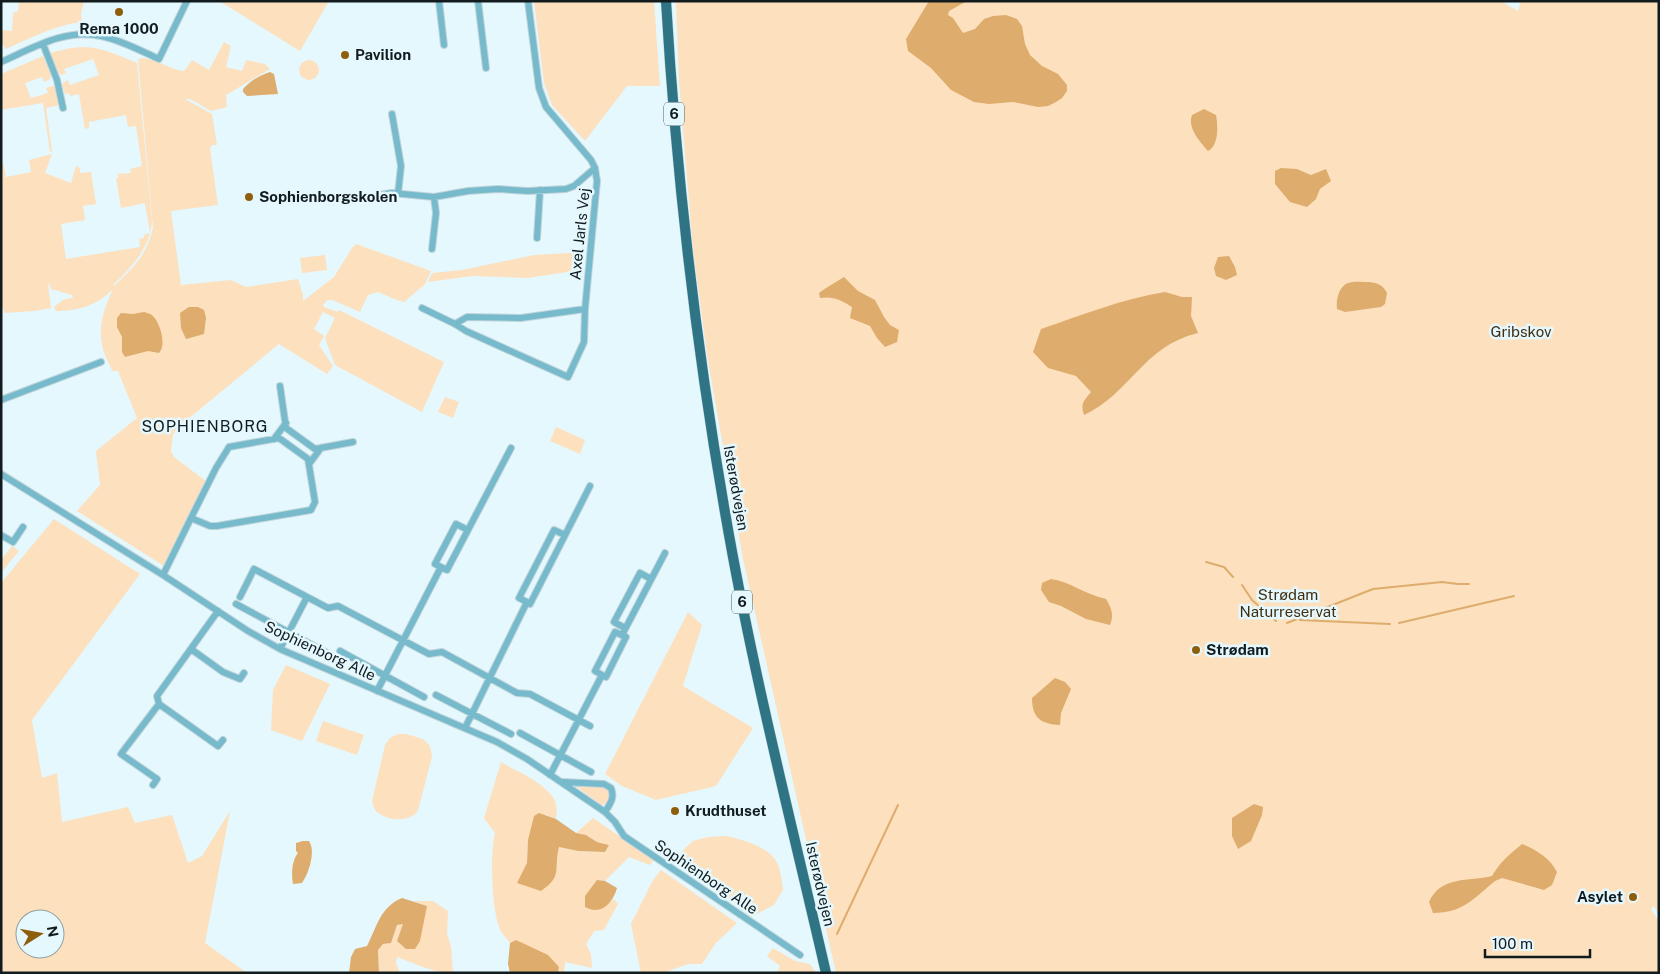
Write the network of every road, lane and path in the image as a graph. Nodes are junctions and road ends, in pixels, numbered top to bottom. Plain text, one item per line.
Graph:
1 (187, 1) edge
2 (439, 1) edge
3 (478, 1) edge
4 (528, 1) edge
5 (666, 1) edge
6 (43, 44) junction
7 (444, 46) dead end
8 (2, 59) edge
9 (486, 68) dead end
10 (63, 108) dead end
11 (392, 114) dead end
12 (595, 168) junction
13 (540, 190) junction
14 (398, 194) junction
15 (366, 197) dead end
16 (434, 197) junction
17 (537, 238) dead end
18 (432, 248) dead end
19 (422, 308) dead end
20 (585, 309) junction
21 (455, 324) junction
22 (101, 362) dead end
23 (280, 386) dead end
24 (1, 400) edge
25 (286, 423) junction
26 (274, 439) junction
27 (353, 442) dead end
28 (321, 448) junction
29 (511, 448) dead end
30 (309, 464) junction
31 (1, 474) edge
32 (590, 486) dead end
33 (192, 518) junction
34 (23, 527) dead end
35 (468, 530) junction
36 (1, 535) edge
37 (565, 535) junction
38 (665, 553) dead end
39 (441, 566) junction
40 (164, 575) junction
41 (652, 579) junction
42 (240, 596) dead end
43 (307, 597) junction
44 (526, 602) junction
45 (236, 604) dead end
46 (218, 612) junction
47 (625, 628) junction
48 (289, 632) junction
49 (622, 635) junction
50 (404, 640) junction
51 (191, 649) junction
52 (280, 649) junction
53 (340, 651) dead end
54 (329, 654) dead end
55 (244, 673) dead end
56 (602, 675) junction
57 (385, 676) junction
58 (489, 678) junction
59 (377, 691) junction
60 (436, 695) dead end
61 (424, 697) dead end
62 (159, 704) junction
63 (471, 713) junction
64 (579, 720) junction
65 (590, 726) dead end
66 (464, 728) junction
67 (520, 733) dead end
68 (511, 734) dead end
69 (223, 740) dead end
70 (561, 756) junction
71 (592, 772) dead end
72 (550, 775) junction
73 (562, 782) junction
74 (153, 785) dead end
75 (605, 812) junction
76 (800, 955) dead end
77 (826, 973) edge

1 - 6 street
2 - 7 street
3 - 9 street
4 - 12 street, Axel Jarls Vej
5 - 77 highway, Isterødvejen / 6
6 - 8 street
6 - 10 street
11 - 14 street
12 - 13 street
12 - 20 street, Axel Jarls Vej
13 - 16 street
13 - 17 street
14 - 15 street
14 - 16 street
16 - 18 street
19 - 21 street, Axel Jarls Vej
20 - 21 street
20 - 21 street, Axel Jarls Vej
22 - 24 street
23 - 25 street
25 - 26 street
25 - 28 street
26 - 30 street
26 - 33 street
27 - 28 street
28 - 30 street
29 - 35 street
30 - 33 street
31 - 40 street, Sophienborg Alle
32 - 37 street
33 - 40 street
34 - 36 street
35 - 39 street
35 - 39 street
37 - 44 street
37 - 44 street
38 - 41 street
39 - 50 street
40 - 46 street, Sophienborg Alle
41 - 47 street
41 - 47 street
42 - 43 street
43 - 48 street
43 - 50 street
44 - 58 street
45 - 48 street
46 - 51 street
46 - 52 street, Sophienborg Alle
47 - 49 street
48 - 52 street
48 - 54 street
49 - 56 street
49 - 56 street
50 - 57 street
50 - 58 street
51 - 55 street
51 - 62 street
52 - 59 street, Sophienborg Alle
53 - 57 street
56 - 64 street
57 - 59 street
57 - 61 street
58 - 63 street
58 - 64 street
59 - 66 street, Sophienborg Alle
60 - 63 street
62 - 69 street
62 - 74 street
63 - 66 street
63 - 68 street
64 - 65 street
64 - 70 street
66 - 72 street, Sophienborg Alle
67 - 70 street
70 - 71 street
70 - 72 street
72 - 73 street, Sophienborg Alle
73 - 75 street, Sophienborg Alle
73 - 75 street, Sophienborg Alle
75 - 76 street, Sophienborg Alle

